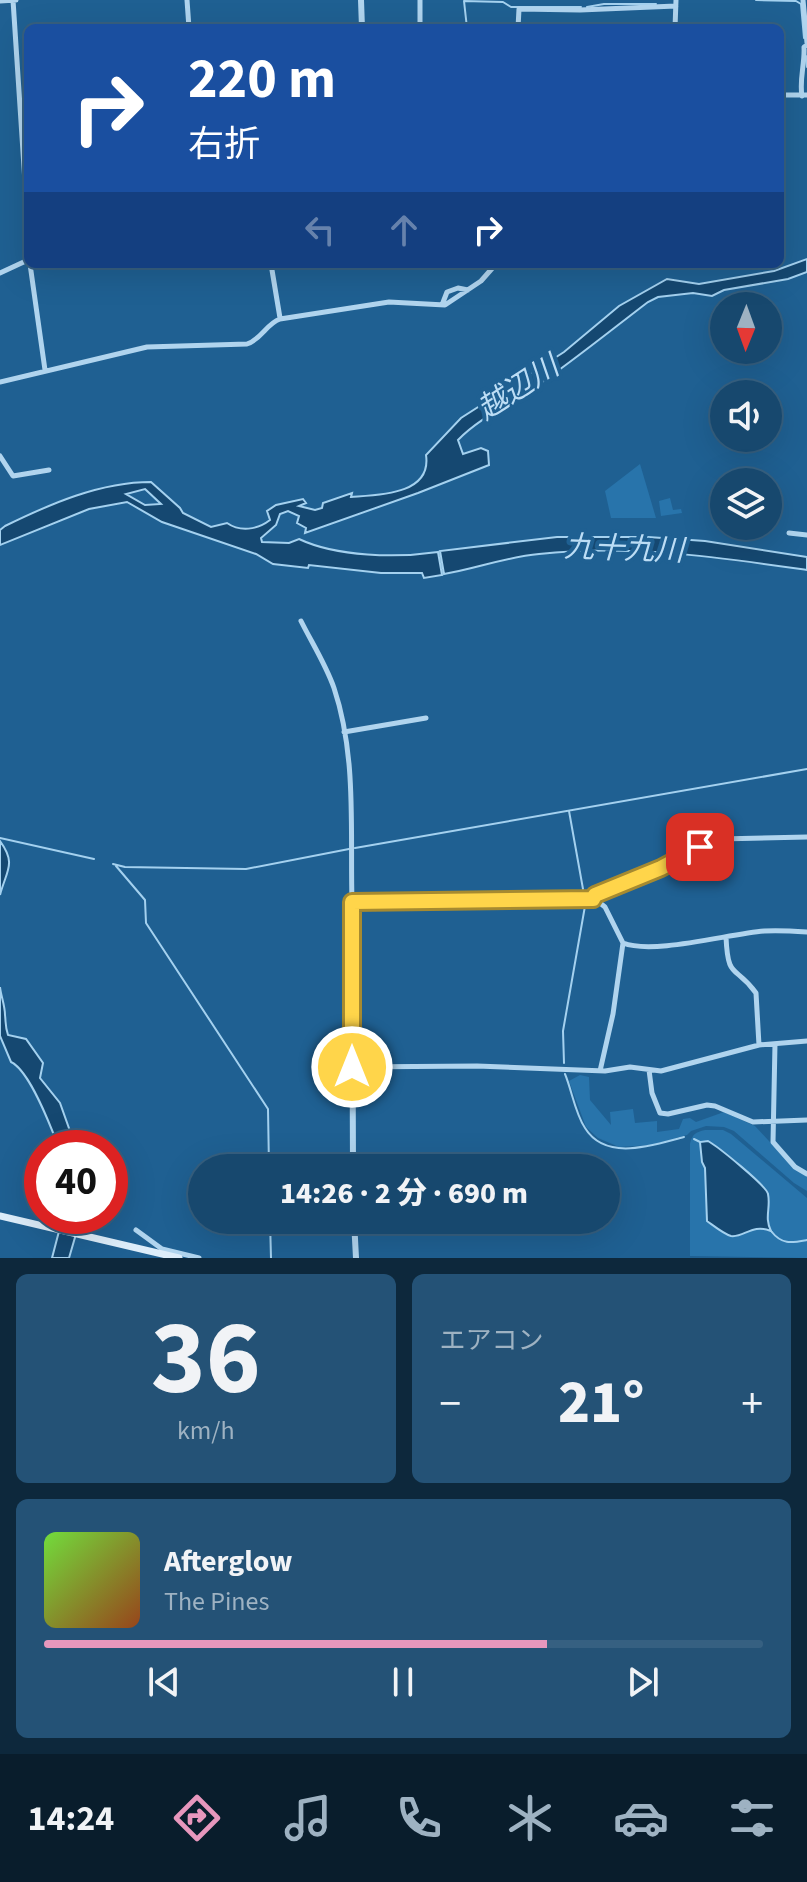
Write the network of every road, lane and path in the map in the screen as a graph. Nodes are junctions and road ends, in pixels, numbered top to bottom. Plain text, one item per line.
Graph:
1 (14, 0) edge
2 (187, 0) edge
3 (361, 0) edge
4 (420, 0) edge
5 (803, 0) edge
6 (0, 1) edge
7 (676, 3) edge
8 (189, 24) edge
9 (362, 24) edge
10 (420, 24) edge
11 (518, 24) edge
12 (675, 24) edge
13 (807, 44) edge
14 (784, 95) edge
15 (804, 96) edge
16 (24, 163) edge
17 (24, 264) edge
18 (30, 268) edge
19 (272, 268) edge
20 (493, 268) edge
21 (0, 273) edge
22 (468, 290) junction
23 (442, 305) junction
24 (280, 319) junction
25 (45, 370) junction
26 (0, 382) edge
27 (0, 456) edge
28 (49, 470) dead end
29 (789, 533) dead end
30 (807, 535) edge
31 (301, 621) dead end
32 (426, 718) dead end
33 (344, 732) junction
34 (807, 837) edge
35 (593, 899) junction
36 (540, 900) joint
37 (352, 902) junction
38 (807, 932) edge
39 (726, 937) junction
40 (623, 943) junction
41 (807, 1041) edge
42 (775, 1044) junction
43 (759, 1045) junction
44 (352, 1067) junction
45 (649, 1070) junction
46 (600, 1071) junction
47 (807, 1120) edge
48 (773, 1122) junction
49 (353, 1154) edge
50 (807, 1174) edge
51 (0, 1216) edge
52 (136, 1230) dead end
53 (355, 1234) edge
54 (179, 1258) edge
55 (199, 1258) edge
56 (356, 1258) edge

1 - 6 street
1 - 16 street
2 - 8 street
3 - 9 street
4 - 10 street
5 - 13 street
7 - 11 street
7 - 12 street
13 - 15 street
14 - 15 street
17 - 21 street
18 - 25 street
19 - 24 street
20 - 22 street
22 - 23 street
22 - 23 street
23 - 24 street
24 - 25 street
25 - 26 street
27 - 28 street
29 - 30 street
31 - 33 street
32 - 33 street
33 - 37 street
34 - 35 street
35 - 36 street
35 - 40 street
36 - 37 street
37 - 44 street
38 - 39 street
39 - 40 street
39 - 43 street
40 - 46 street
41 - 42 street
42 - 43 street
42 - 48 street
43 - 45 street
44 - 46 street
44 - 49 street
45 - 46 street
45 - 48 street
47 - 48 street
48 - 50 street
51 - 54 main road
52 - 55 street
53 - 56 street

